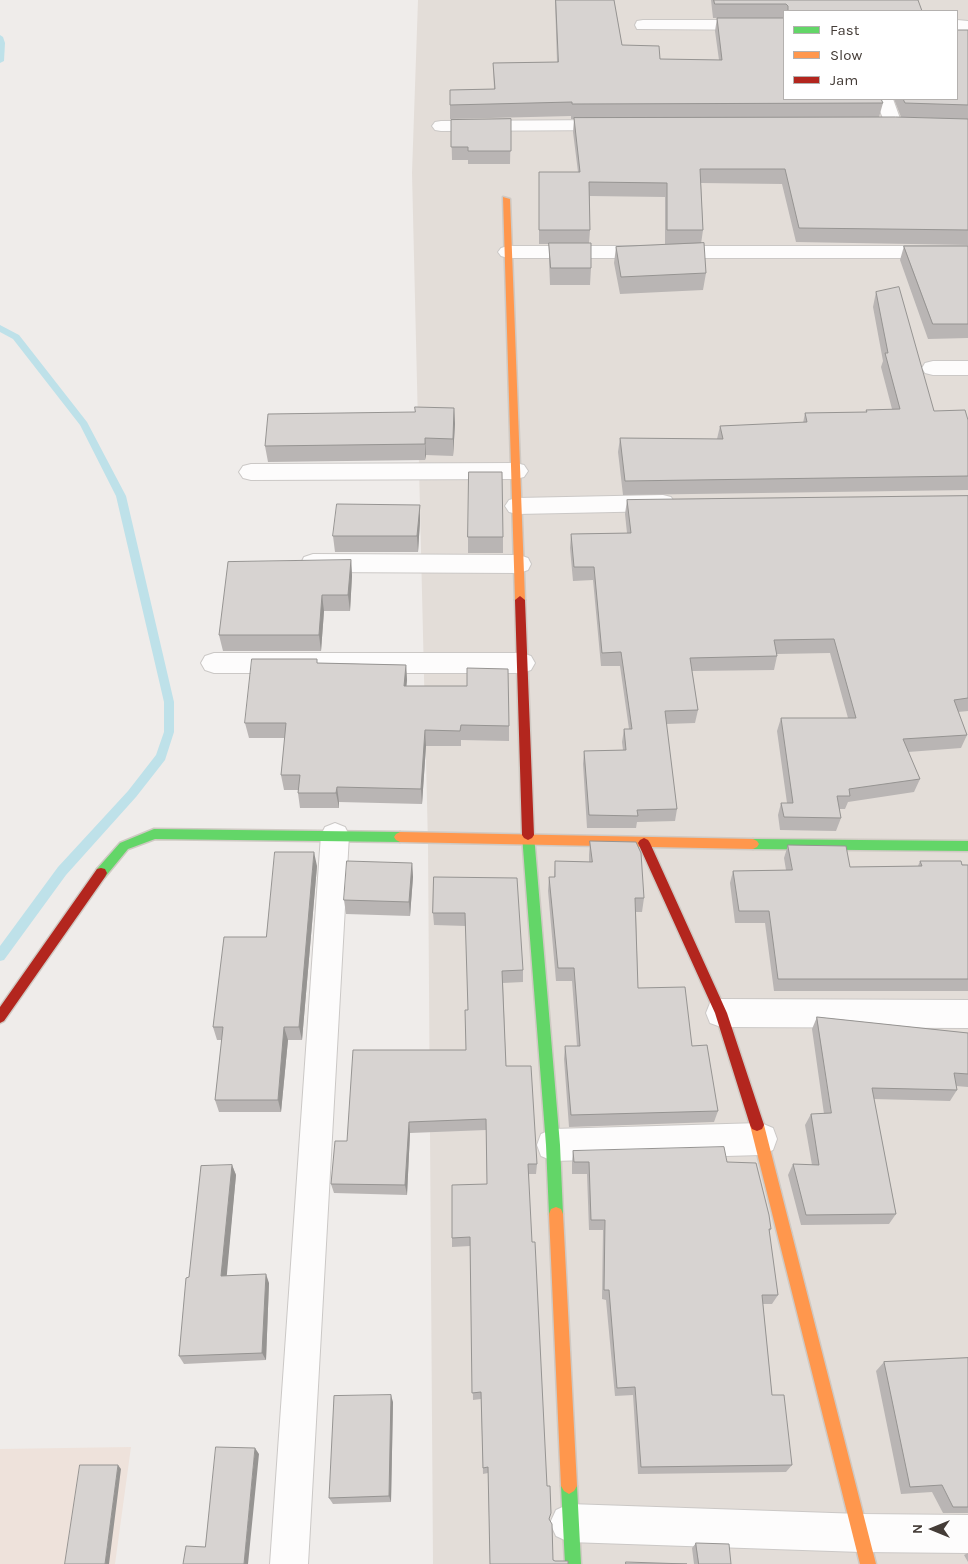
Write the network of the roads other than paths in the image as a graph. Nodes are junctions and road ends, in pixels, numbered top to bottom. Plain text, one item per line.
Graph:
1 (643, 25) dead end
2 (783, 25) edge
3 (884, 100) edge
4 (873, 124) edge
5 (893, 124) junction
6 (912, 124) edge
7 (628, 125) edge
8 (441, 126) dead end
9 (506, 199) dead end
10 (508, 252) junction
11 (968, 252) edge
12 (933, 368) dead end
13 (968, 368) edge
14 (516, 471) junction
15 (251, 472) dead end
16 (686, 502) edge
17 (517, 506) junction
18 (293, 562) edge
19 (519, 564) junction
20 (214, 663) dead end
21 (522, 664) junction
22 (335, 835) junction
23 (528, 841) junction
24 (644, 843) junction
25 (968, 846) edge
26 (722, 1013) junction
27 (968, 1014) edge
28 (0, 1017) edge
29 (761, 1139) junction
30 (553, 1145) junction
31 (570, 1522) junction
32 (968, 1534) edge
33 (864, 1548) edge
34 (289, 1564) edge
35 (573, 1564) edge

1 - 2 street
3 - 5 street
4 - 5 street
5 - 6 street
7 - 8 street
9 - 10 street
10 - 11 street
10 - 14 street
12 - 13 street
14 - 15 street
14 - 17 street
16 - 17 street
17 - 19 street
18 - 19 street
19 - 21 street
20 - 21 street
21 - 23 street
22 - 23 street
22 - 28 street
22 - 34 street
23 - 24 street
23 - 30 street
24 - 25 street
24 - 26 street
26 - 27 street
26 - 29 street
29 - 30 street
29 - 33 street
30 - 31 street
31 - 33 street
31 - 35 street
32 - 33 street

